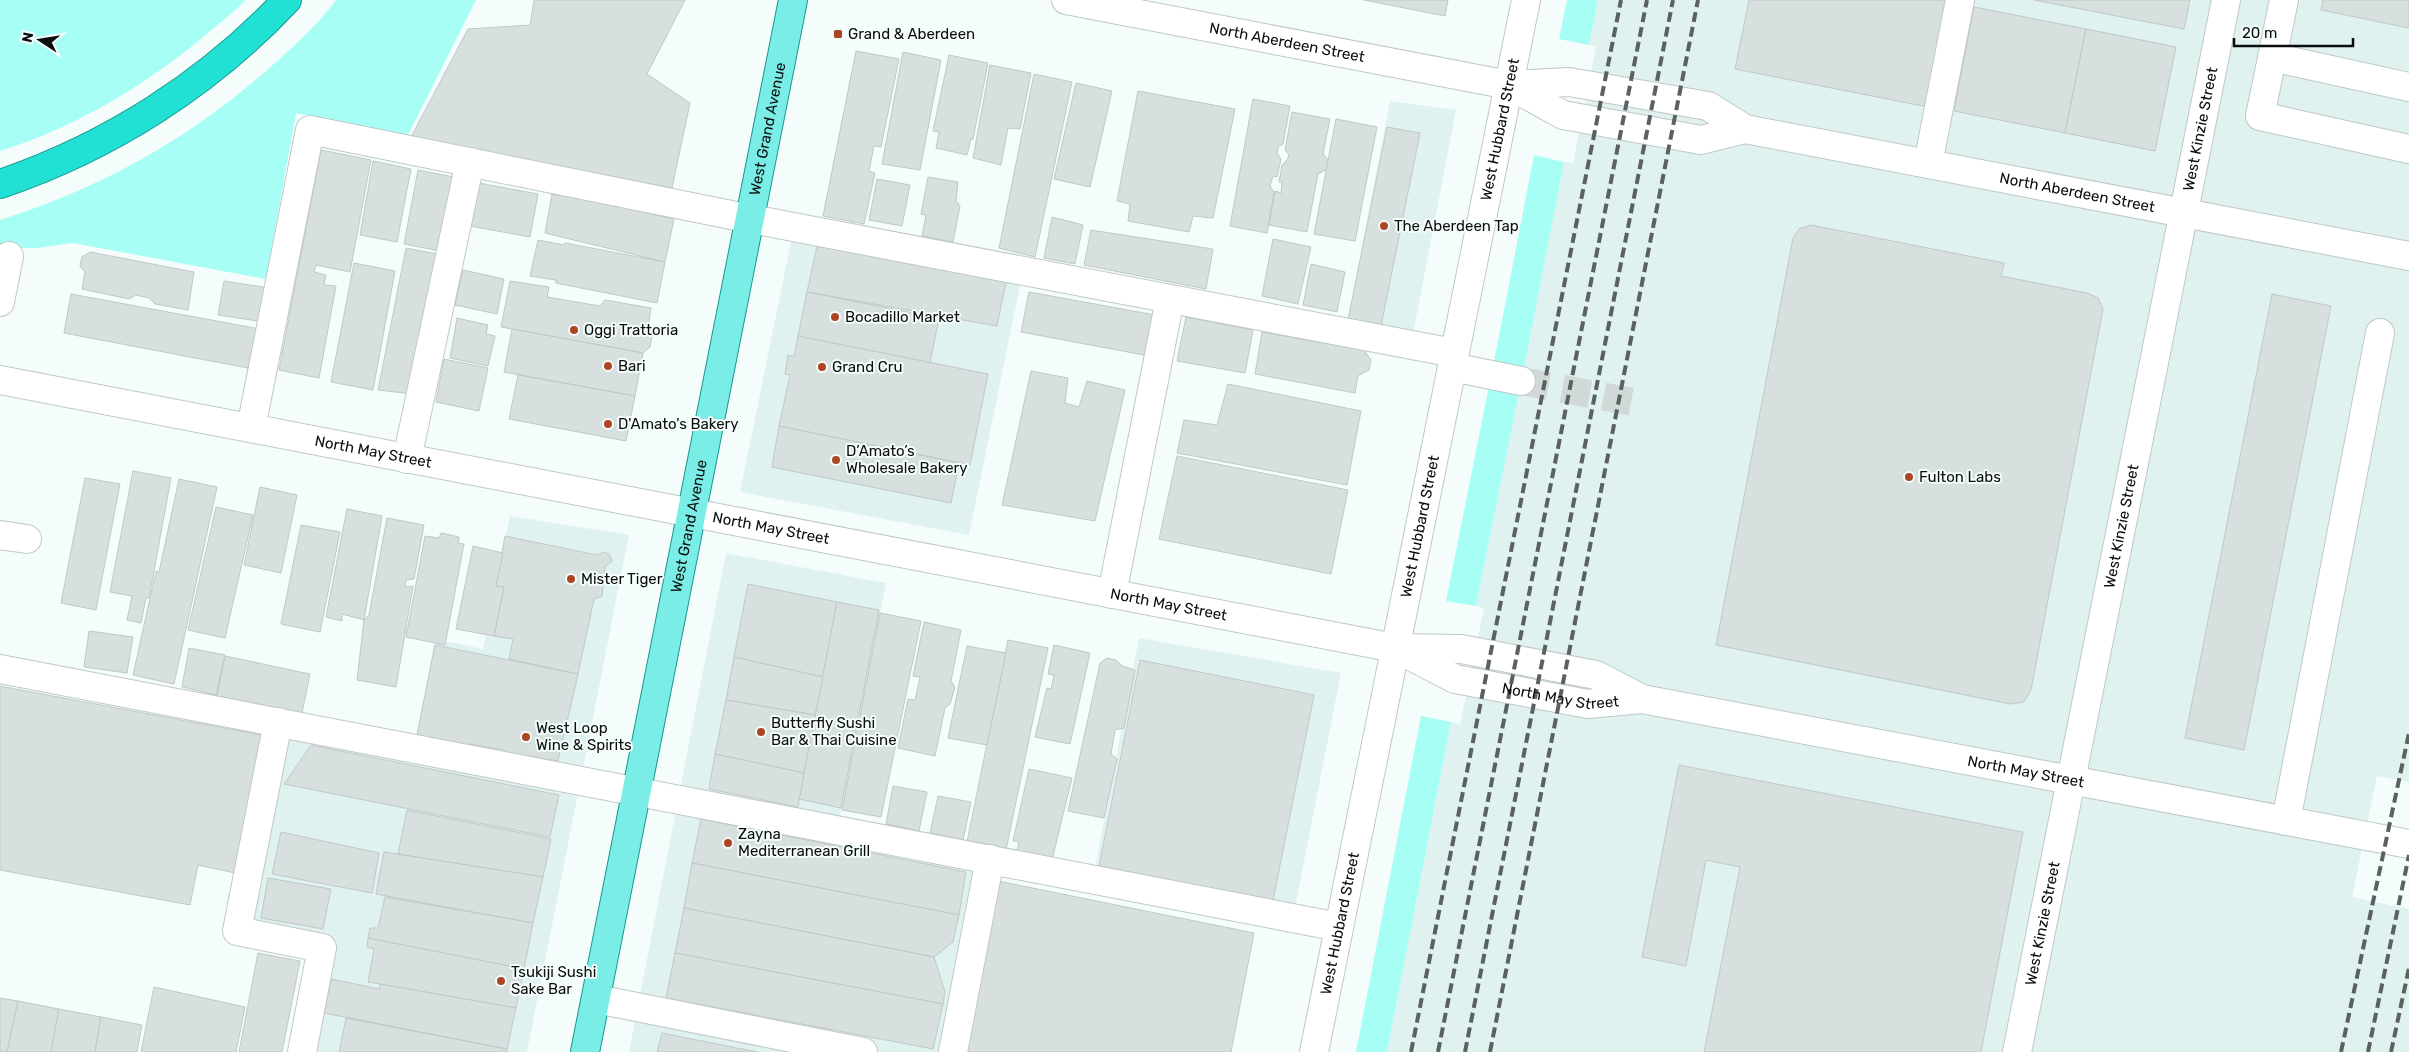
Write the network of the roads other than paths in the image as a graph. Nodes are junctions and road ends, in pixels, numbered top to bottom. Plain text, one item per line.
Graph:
1 (287, 0) edge
2 (793, 0) edge
3 (1066, 0) edge
4 (1526, 0) edge
5 (1960, 0) edge
6 (2226, 0) edge
7 (2284, 0) edge
8 (1093, 2) edge
9 (2272, 57) junction
10 (1509, 85) junction
11 (2409, 87) edge
12 (2409, 149) edge
13 (470, 162) junction
14 (1928, 164) junction
15 (0, 184) edge
16 (2183, 213) junction
17 (751, 219) junction
18 (9, 256) dead end
19 (2409, 256) edge
20 (1170, 299) junction
21 (0, 302) edge
22 (2380, 333) dead end
23 (1453, 360) junction
24 (0, 380) edge
25 (1521, 380) tunnel mouth
26 (251, 428) junction
27 (407, 459) junction
28 (692, 513) junction
29 (0, 535) edge
30 (27, 539) dead end
31 (1112, 594) junction
32 (1395, 648) junction
33 (0, 668) edge
34 (278, 722) junction
35 (2071, 780) junction
36 (638, 791) junction
37 (2286, 821) junction
38 (2409, 844) edge
39 (990, 859) junction
40 (1339, 927) junction
41 (596, 999) junction
42 (302, 1052) edge
43 (586, 1052) edge
44 (863, 1052) edge
45 (953, 1052) edge
46 (1314, 1052) edge
47 (2017, 1052) edge

1 - 15 highway
2 - 17 main road, West Grand Avenue
3 - 8 street, North Aberdeen Street
4 - 10 street, West Hubbard Street
5 - 14 street
6 - 16 street, West Kinzie Street
7 - 9 street
8 - 10 street, North Aberdeen Street
9 - 11 street
9 - 12 street
10 - 14 street, North Aberdeen Street
10 - 23 street, West Hubbard Street
13 - 17 street
13 - 26 street
13 - 27 street
14 - 16 street, North Aberdeen Street
16 - 19 street, North Aberdeen Street
16 - 35 street, West Kinzie Street
17 - 20 street
17 - 28 main road, West Grand Avenue
18 - 21 street
20 - 23 street
20 - 31 street
22 - 37 street
23 - 25 street
23 - 32 street, West Hubbard Street
24 - 26 street, North May Street
26 - 27 street, North May Street
27 - 28 street, North May Street
28 - 31 street, North May Street
28 - 36 main road, West Grand Avenue
29 - 30 street
31 - 32 street, North May Street
32 - 35 street, North May Street
32 - 40 street, West Hubbard Street
33 - 34 street
34 - 36 street
34 - 42 street
35 - 37 street, North May Street
35 - 47 street, West Kinzie Street
36 - 39 street
36 - 41 main road, West Grand Avenue
37 - 38 street, North May Street
39 - 40 street
39 - 45 street
40 - 46 street, West Hubbard Street
41 - 43 main road, West Grand Avenue
41 - 44 street

